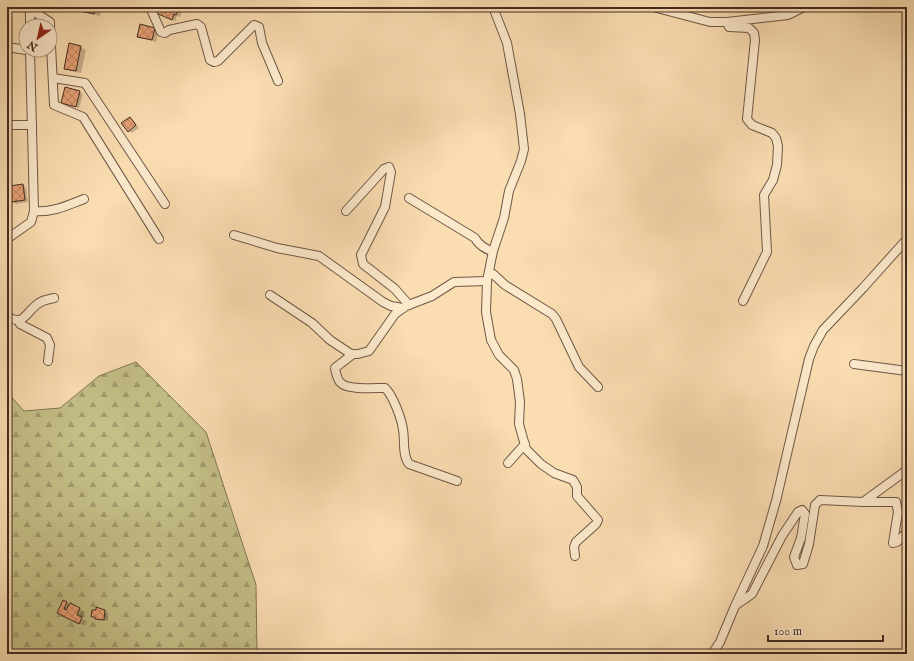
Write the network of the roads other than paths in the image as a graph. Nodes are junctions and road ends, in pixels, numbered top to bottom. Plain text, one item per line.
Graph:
1 (150, 7) edge
2 (493, 7) edge
3 (653, 7) edge
4 (804, 7) edge
5 (30, 10) edge
6 (44, 18) edge
7 (727, 22) junction
8 (7, 47) edge
9 (18, 49) edge
10 (28, 58) edge
11 (52, 58) edge
12 (53, 78) junction
13 (278, 81) dead end
14 (7, 125) edge
15 (32, 125) junction
16 (410, 198) dead end
17 (84, 199) dead end
18 (165, 204) dead end
19 (34, 211) junction
20 (346, 212) dead end
21 (234, 236) dead end
22 (7, 239) edge
23 (159, 239) dead end
24 (907, 239) edge
25 (493, 251) junction
26 (489, 272) junction
27 (487, 281) junction
28 (270, 295) dead end
29 (54, 298) dead end
30 (743, 301) dead end
31 (406, 307) junction
32 (7, 316) edge
33 (19, 320) junction
34 (353, 354) junction
35 (48, 361) dead end
36 (854, 364) dead end
37 (907, 371) edge
38 (598, 388) dead end
39 (525, 444) junction
40 (508, 463) dead end
41 (907, 470) edge
42 (457, 481) dead end
43 (863, 502) junction
44 (907, 532) edge
45 (574, 556) dead end
46 (735, 606) junction
47 (712, 654) edge

1 - 13 street
2 - 25 street
3 - 7 street
4 - 7 street
5 - 6 street
7 - 30 street
8 - 9 street
10 - 15 street
11 - 12 street
12 - 18 street
12 - 23 street
14 - 15 street
15 - 19 street
16 - 25 street
17 - 19 street
19 - 22 street
20 - 31 street
21 - 31 street
24 - 46 street
25 - 26 street
26 - 27 street
26 - 38 street
27 - 31 street
27 - 39 street
28 - 34 street
29 - 33 street
31 - 34 street
32 - 33 street
33 - 35 street
34 - 42 street
36 - 37 street
39 - 40 street
39 - 45 street
41 - 43 street
43 - 44 street
43 - 46 street
46 - 47 street

